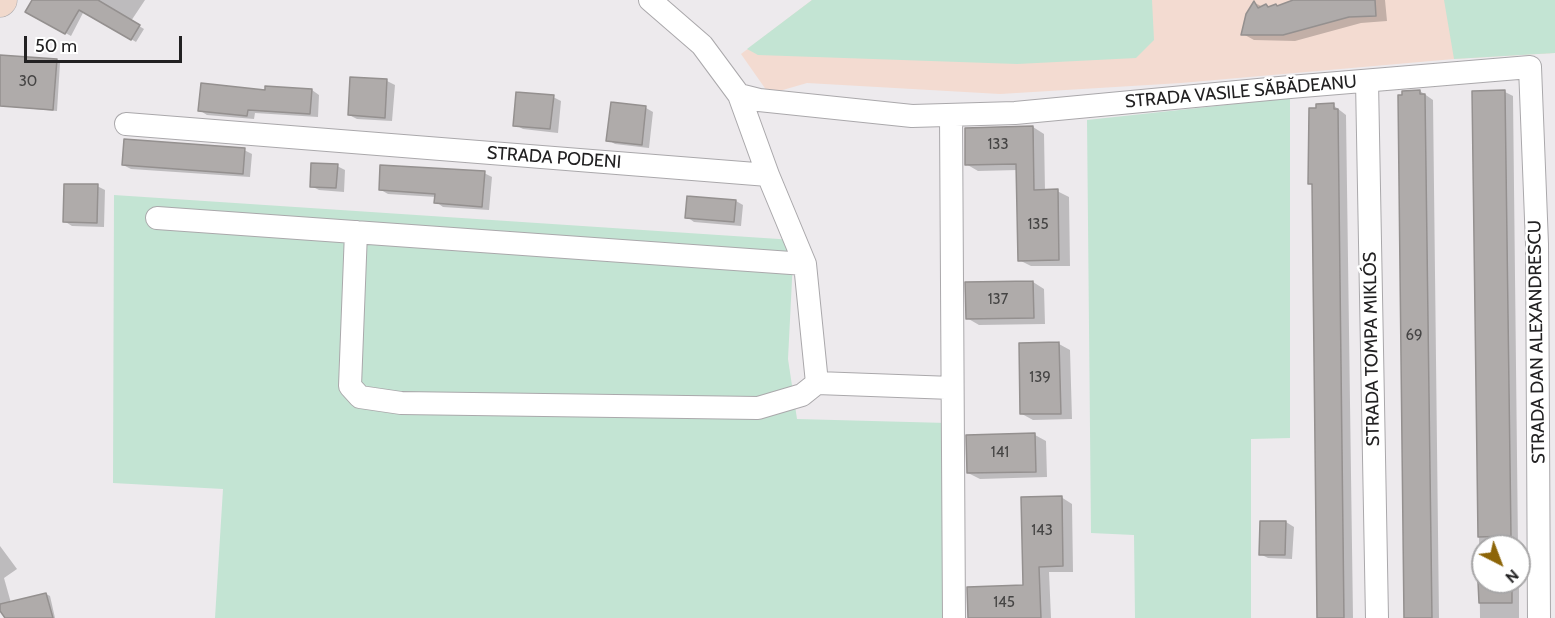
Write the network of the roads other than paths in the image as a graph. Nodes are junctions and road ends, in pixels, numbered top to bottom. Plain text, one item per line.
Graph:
1 (650, 0) edge
2 (1530, 67) joint
3 (1368, 81) junction
4 (739, 95) junction
5 (951, 115) junction
6 (126, 124) dead end
7 (768, 175) junction
8 (157, 218) dead end
9 (356, 232) junction
10 (1546, 244) edge
11 (805, 264) junction
12 (817, 383) junction
13 (952, 388) junction
14 (954, 618) edge
15 (1377, 618) edge
16 (1539, 618) edge

1 - 4 street
2 - 3 street, STRADA VASILE SĂBĂDEANU
2 - 10 street, STRADA DAN ALEXANDRESCU
3 - 5 street, STRADA VASILE SĂBĂDEANU
3 - 15 street, STRADA TOMPA MIKLÓS
4 - 5 street, STRADA VASILE SĂBĂDEANU
4 - 7 street
5 - 13 street
6 - 7 street, STRADA PODENI
7 - 11 street
8 - 9 street
9 - 11 street
9 - 12 street
10 - 16 street, STRADA DAN ALEXANDRESCU
11 - 12 street
12 - 13 street
13 - 14 street

